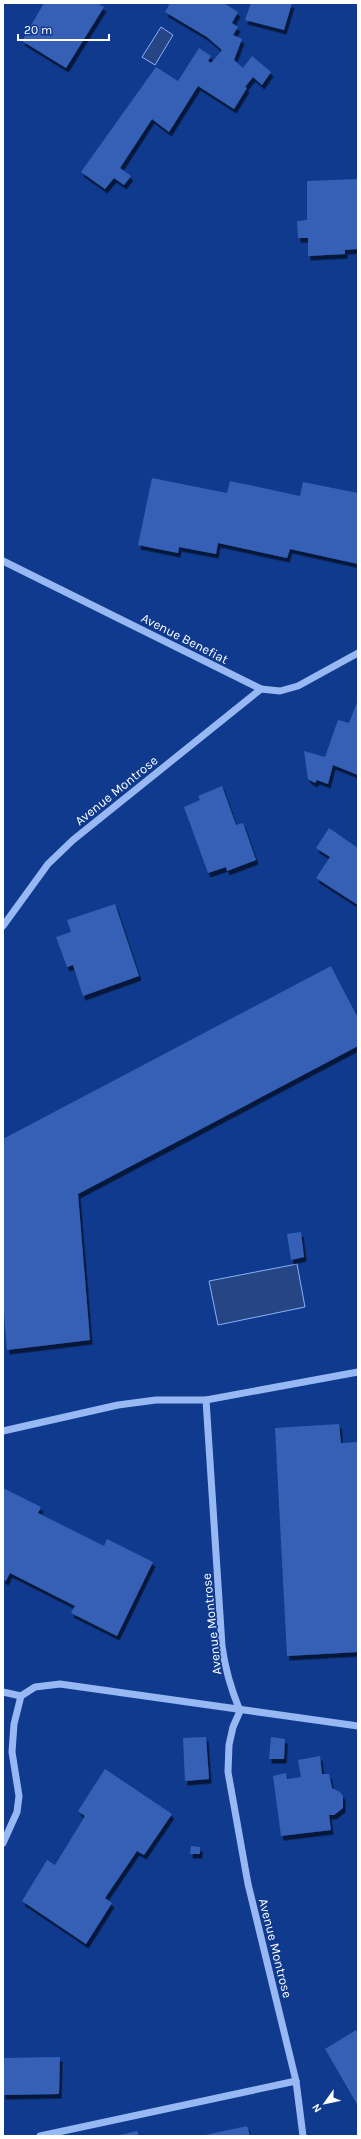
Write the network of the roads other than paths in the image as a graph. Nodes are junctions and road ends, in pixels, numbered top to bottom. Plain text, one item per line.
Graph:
1 (3, 561) edge
2 (358, 653) edge
3 (261, 689) junction
4 (3, 926) edge
5 (358, 1372) edge
6 (206, 1400) junction
7 (3, 1431) edge
8 (3, 1692) edge
9 (21, 1696) junction
10 (240, 1711) junction
11 (358, 1726) edge
12 (3, 1843) edge
13 (296, 2081) junction
14 (40, 2136) edge
15 (303, 2136) edge

1 - 3 street, Avenue Benefiat
2 - 3 street, Avenue Benefiat
3 - 4 street, Avenue Montrose
5 - 6 street
6 - 7 street
6 - 10 street, Avenue Montrose
8 - 9 street
9 - 10 street
9 - 12 street
10 - 11 street
10 - 13 street, Avenue Montrose
13 - 14 street
13 - 15 street, Avenue Montrose

